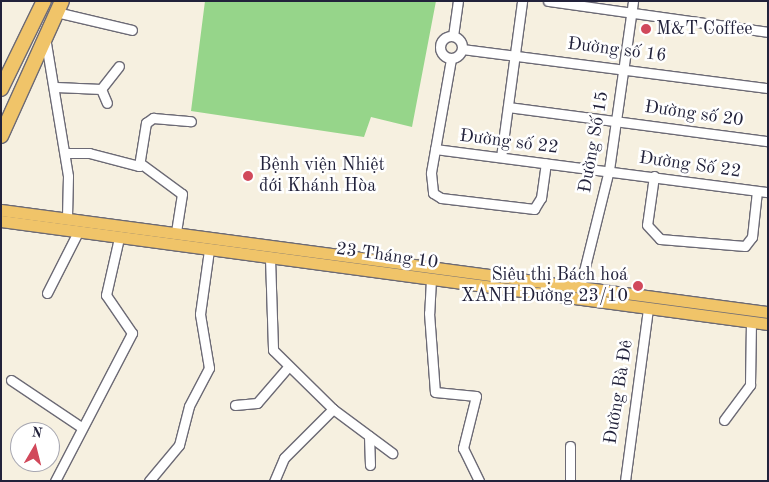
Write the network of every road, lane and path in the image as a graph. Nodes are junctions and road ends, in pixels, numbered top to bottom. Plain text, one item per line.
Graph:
1 (458, 1) edge
2 (522, 1) edge
3 (548, 1) edge
4 (633, 1) edge
5 (49, 4) edge
6 (631, 11) junction
7 (132, 30) dead end
8 (768, 32) edge
9 (45, 34) junction
10 (453, 36) junction
11 (462, 49) junction
12 (451, 59) junction
13 (119, 66) dead end
14 (623, 66) junction
15 (56, 87) junction
16 (768, 88) edge
17 (1, 89) edge
18 (101, 89) junction
19 (107, 103) dead end
20 (508, 107) junction
21 (1, 112) edge
22 (615, 119) junction
23 (190, 121) dead end
24 (1, 136) edge
25 (768, 141) edge
26 (435, 149) junction
27 (65, 153) junction
28 (501, 157) junction
29 (140, 163) junction
30 (546, 163) junction
31 (608, 170) junction
32 (654, 176) junction
33 (757, 191) junction
34 (768, 192) edge
35 (4, 209) edge
36 (67, 218) junction
37 (1, 222) edge
38 (78, 232) junction
39 (176, 233) junction
40 (119, 238) junction
41 (209, 250) junction
42 (270, 258) junction
43 (431, 279) junction
44 (580, 287) junction
45 (47, 293) dead end
46 (649, 302) junction
47 (768, 312) edge
48 (751, 322) junction
49 (768, 324) edge
50 (288, 367) junction
51 (11, 380) dead end
52 (234, 405) dead end
53 (333, 409) junction
54 (724, 420) dead end
55 (80, 427) junction
56 (370, 436) junction
57 (570, 446) dead end
58 (392, 453) dead end
59 (370, 465) dead end
60 (55, 481) edge
61 (149, 481) edge
62 (274, 481) edge
63 (479, 481) edge
64 (570, 481) edge
65 (624, 481) edge

1 - 10 street
2 - 20 street
3 - 6 street
4 - 6 street, Đường Số 15
5 - 7 street
5 - 9 highway
5 - 17 highway
5 - 21 highway
6 - 8 street
6 - 14 street, Đường Số 15
9 - 15 street
9 - 24 highway
10 - 11 street
10 - 12 street
11 - 12 street
11 - 14 street, Đường số 16
12 - 26 street
13 - 18 street
14 - 16 street, Đường số 16
14 - 22 street, Đường Số 15
15 - 18 street
15 - 27 street
18 - 19 street
20 - 22 street, Đường số 20
20 - 28 street
22 - 25 street, Đường số 20
22 - 31 street, Đường Số 15
23 - 29 street
26 - 28 street, Đường số 22
26 - 30 street
27 - 29 street
27 - 36 street
28 - 30 street, Đường số 22
29 - 39 street
30 - 31 street, Đường số 22
31 - 32 street, Đường Số 22
31 - 44 street, Đường Số 15
32 - 33 street, Đường Số 22
32 - 33 street, Đường số 22
33 - 34 street, Đường Số 22
35 - 36 main road, 23 Tháng 10
36 - 39 main road, 23 Tháng 10
37 - 38 main road, 23 Tháng 10
38 - 40 main road, 23 Tháng 10
38 - 45 street
39 - 44 main road, 23 Tháng 10
40 - 41 main road, 23 Tháng 10
40 - 55 street
41 - 42 main road, 23 Tháng 10
41 - 61 street
42 - 43 main road, 23 Tháng 10
42 - 50 street
43 - 46 main road, 23 Tháng 10
43 - 63 street
44 - 46 main road, 23 Tháng 10
46 - 47 main road, 23 Tháng 10
46 - 48 main road, 23 Tháng 10
46 - 65 street, Đường Bà Đê
48 - 49 main road, 23 Tháng 10
48 - 54 street
50 - 52 street
50 - 53 street
51 - 55 street
53 - 56 street
53 - 62 street
55 - 60 street
56 - 58 street
56 - 59 street
57 - 64 street

